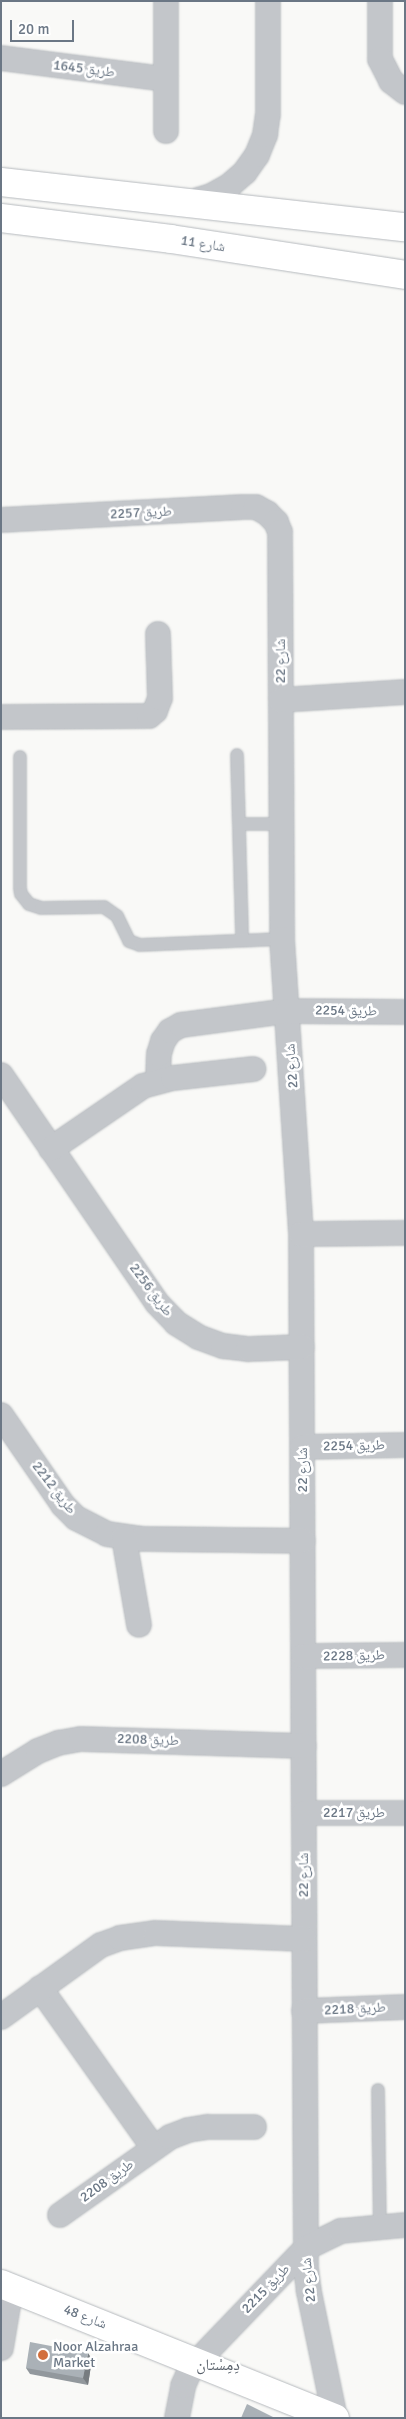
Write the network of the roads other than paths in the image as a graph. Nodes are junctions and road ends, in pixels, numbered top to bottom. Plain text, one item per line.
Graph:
1 (166, 1) edge
2 (268, 1) edge
3 (380, 1) edge
4 (1, 58) edge
5 (166, 80) junction
6 (405, 92) edge
7 (166, 132) dead end
8 (1, 182) edge
9 (191, 202) junction
10 (1, 218) edge
11 (405, 227) edge
12 (405, 275) edge
13 (1, 520) edge
14 (276, 522) joint
15 (158, 634) dead end
16 (405, 692) edge
17 (281, 700) junction
18 (1, 717) edge
19 (237, 755) dead end
20 (20, 757) dead end
21 (239, 824) junction
22 (281, 824) junction
23 (282, 939) junction
24 (242, 940) junction
25 (288, 1011) junction
26 (405, 1012) edge
27 (253, 1069) dead end
28 (1, 1076) edge
29 (158, 1080) junction
30 (51, 1149) junction
31 (405, 1233) edge
32 (301, 1234) junction
33 (302, 1347) junction
34 (1, 1415) edge
35 (405, 1446) edge
36 (303, 1447) junction
37 (124, 1538) junction
38 (303, 1540) junction
39 (139, 1625) dead end
40 (405, 1655) edge
41 (304, 1656) junction
42 (304, 1746) junction
43 (1, 1774) edge
44 (304, 1813) junction
45 (405, 1813) edge
46 (304, 1939) junction
47 (40, 1988) junction
48 (405, 2007) edge
49 (304, 2011) junction
50 (1, 2017) edge
51 (378, 2090) dead end
52 (254, 2127) dead end
53 (153, 2147) junction
54 (60, 2215) dead end
55 (405, 2225) edge
56 (380, 2226) junction
57 (306, 2248) junction
58 (6, 2286) edge
59 (1, 2348) edge
60 (196, 2361) junction
61 (177, 2418) edge
62 (335, 2418) edge

1 - 5 street
2 - 9 street
3 - 6 street
4 - 5 street, طريق 1645
5 - 7 street
8 - 9 street
9 - 11 street
10 - 12 street, شارع 11
13 - 14 street, طريق 2257
14 - 17 street, شارع 22
15 - 18 street
16 - 17 street
17 - 22 street, شارع 22
19 - 21 lane
20 - 24 lane
21 - 22 lane
21 - 24 lane
22 - 23 street, شارع 22
23 - 24 lane
23 - 25 street, شارع 22
25 - 26 street, طريق 2254
25 - 29 street
25 - 32 street, شارع 22
27 - 29 street
28 - 30 street, طريق 2256
29 - 30 street
30 - 33 street, طريق 2256
31 - 32 street
32 - 33 street, شارع 22
33 - 36 street, شارع 22
34 - 37 street, طريق 2212
35 - 36 street, طريق 2254
36 - 38 street, شارع 22
37 - 38 street, طريق 2212
37 - 39 street
38 - 41 street, شارع 22
40 - 41 street, طريق 2228
41 - 42 street, شارع 22
42 - 43 street, طريق 2208
42 - 44 street, شارع 22
44 - 45 street, طريق 2217
44 - 46 street, شارع 22
46 - 47 street
46 - 49 street, شارع 22
47 - 50 street
47 - 53 street
48 - 49 street, طريق 2218
49 - 57 street, شارع 22
51 - 56 lane
52 - 53 street, طريق 2208
53 - 54 street, طريق 2208
55 - 56 street, طريق 2215
56 - 57 street, طريق 2215
57 - 60 street, طريق 2215
57 - 62 street, شارع 22
58 - 59 street
58 - 60 street, شارع 48
60 - 61 street, طريق 2215
60 - 62 street, شارع 48

